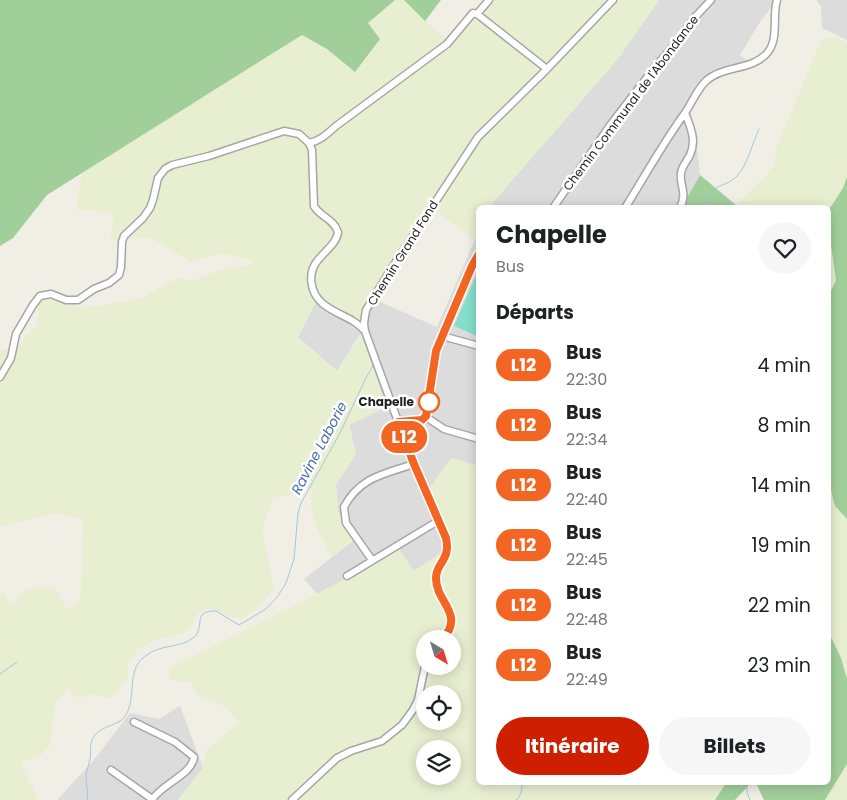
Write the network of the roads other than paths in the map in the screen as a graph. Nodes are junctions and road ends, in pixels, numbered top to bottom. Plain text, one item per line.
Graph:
1 (488, 0) edge
2 (613, 0) edge
3 (711, 0) edge
4 (777, 0) edge
5 (477, 14) junction
6 (547, 69) junction
7 (685, 112) junction
8 (309, 143) junction
9 (555, 205) edge
10 (627, 205) edge
11 (681, 205) edge
12 (476, 258) edge
13 (365, 331) junction
14 (442, 336) junction
15 (476, 345) edge
16 (0, 377) edge
17 (426, 416) junction
18 (398, 422) junction
19 (476, 438) edge
20 (414, 464) junction
21 (438, 521) junction
22 (372, 560) junction
23 (347, 576) dead end
24 (449, 630) edge
25 (423, 675) edge
26 (134, 722) dead end
27 (111, 770) dead end
28 (152, 800) edge
29 (292, 800) edge

1 - 5 street
2 - 6 street, Chemin Grand Fond
3 - 9 street, Chemin Communal de l'Abondance
4 - 7 street
5 - 6 street
5 - 8 street
6 - 13 street, Chemin Grand Fond
7 - 10 street
7 - 11 street
8 - 13 street
8 - 16 street
12 - 14 street
13 - 18 street, Chemin Grand Fond
14 - 15 street
14 - 17 street
17 - 18 street
17 - 19 street
18 - 20 street, Chemin Grand Fond
20 - 21 street, Chemin Grand Fond
20 - 22 street
21 - 22 street
21 - 24 street, Chemin Grand Fond
22 - 23 street
25 - 29 street
26 - 28 street
27 - 28 street

